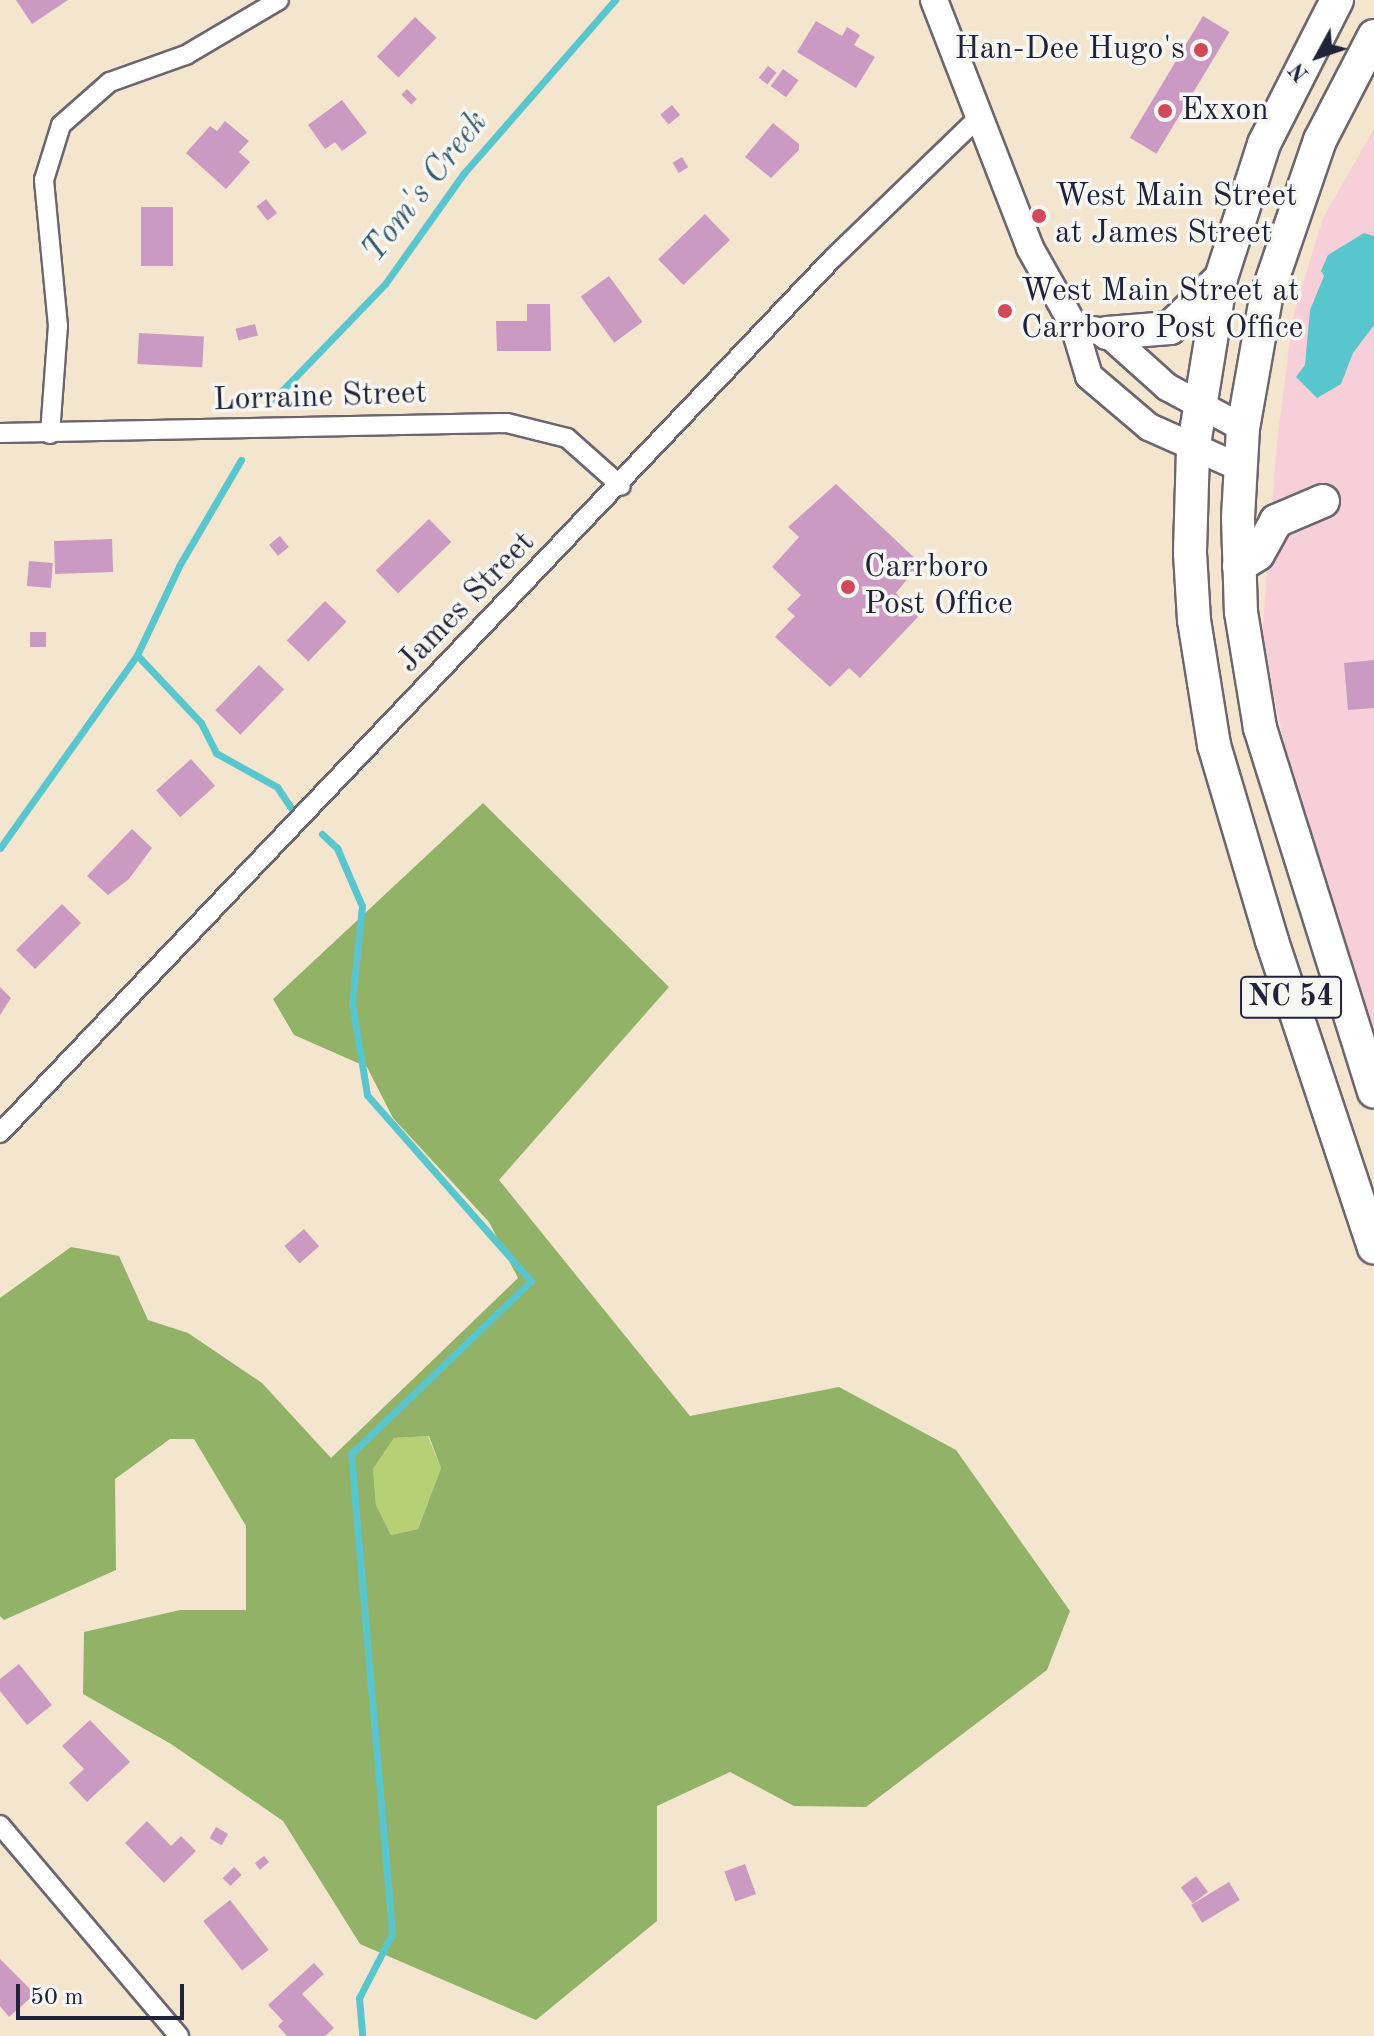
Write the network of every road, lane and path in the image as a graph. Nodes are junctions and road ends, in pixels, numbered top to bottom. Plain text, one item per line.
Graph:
1 (279, 0) edge
2 (934, 0) edge
3 (1337, 0) edge
4 (1374, 36) edge
5 (979, 117) junction
6 (1221, 278) junction
7 (1074, 326) junction
8 (1107, 333) junction
9 (1199, 406) junction
10 (1243, 428) junction
11 (0, 433) edge
12 (50, 434) junction
13 (1193, 450) junction
14 (1239, 467) junction
15 (621, 486) junction
16 (1323, 501) dead end
17 (1239, 566) junction
18 (1374, 1092) edge
19 (0, 1133) edge
20 (1374, 1247) edge
21 (0, 1825) edge
22 (179, 2036) edge

1 - 12 street
2 - 5 main road
3 - 6 highway, NC 54
4 - 10 highway, NC 54
5 - 7 main road
5 - 15 street, James Street
6 - 8 highway
6 - 9 highway, NC 54
7 - 8 main road
7 - 13 main road
8 - 9 main road
9 - 10 main road
9 - 13 highway, NC 54
10 - 14 highway, NC 54
11 - 12 street, Lorraine Street
12 - 15 street, Lorraine Street
13 - 14 main road
13 - 20 highway, NC 54
14 - 17 highway, NC 54
15 - 19 street, James Street
16 - 17 highway
17 - 18 highway, NC 54
21 - 22 street

